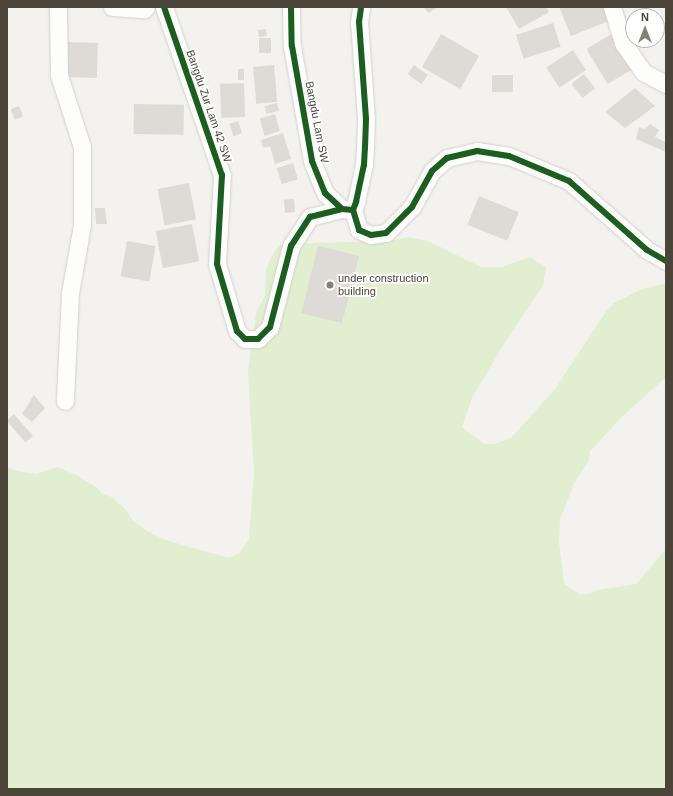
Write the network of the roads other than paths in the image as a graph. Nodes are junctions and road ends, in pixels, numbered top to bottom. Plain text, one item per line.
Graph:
1 (58, 7) edge
2 (112, 7) edge
3 (146, 7) edge
4 (164, 7) edge
5 (291, 7) edge
6 (361, 7) edge
7 (612, 7) edge
8 (666, 84) edge
9 (347, 209) junction
10 (666, 261) edge
11 (65, 401) dead end

1 - 11 street
2 - 3 street
4 - 9 street, Bangdu Zur Lam 42 SW
5 - 9 street, Bangdu Lam SW
6 - 9 street
7 - 8 street
9 - 10 street

